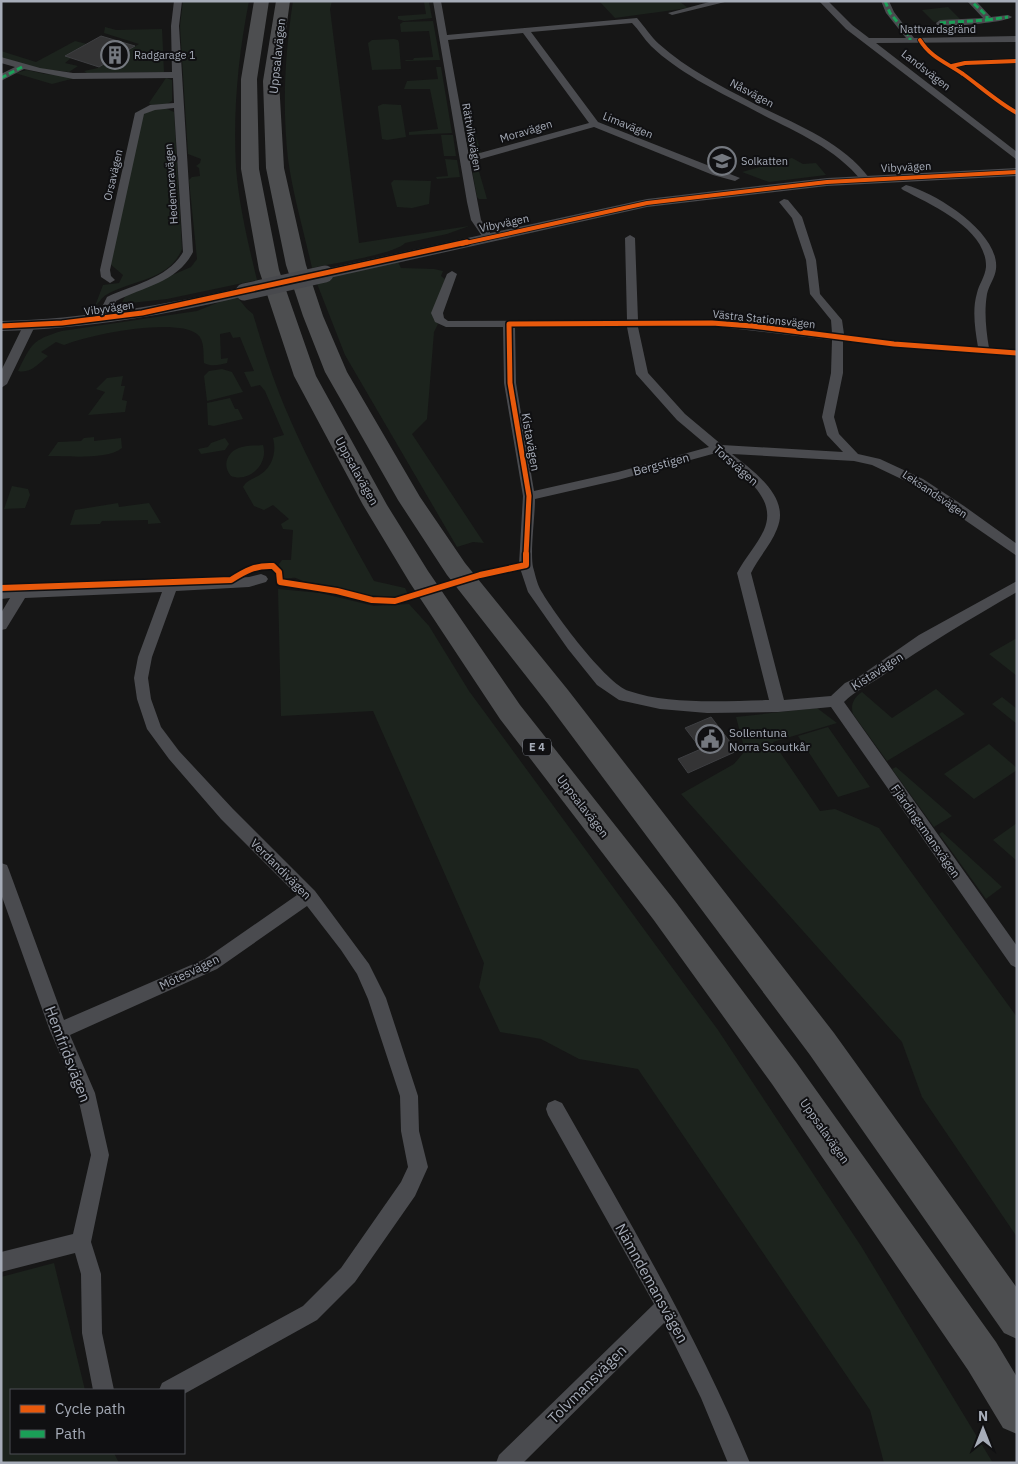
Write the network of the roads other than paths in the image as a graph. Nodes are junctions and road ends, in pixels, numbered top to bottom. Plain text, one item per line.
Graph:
1 (178, 1) edge
2 (262, 1) edge
3 (283, 1) edge
4 (436, 1) edge
5 (725, 1) edge
6 (823, 1) edge
7 (885, 1) edge
8 (971, 1) edge
9 (672, 13) dead end
10 (1008, 17) dead end
11 (987, 20) junction
12 (940, 23) dead end
13 (525, 30) junction
14 (443, 38) junction
15 (1017, 39) edge
16 (910, 40) junction
17 (868, 41) junction
18 (1, 60) edge
19 (22, 67) junction
20 (177, 75) junction
21 (1, 78) edge
22 (179, 104) junction
23 (595, 124) junction
24 (1012, 147) edge
25 (1017, 157) edge
26 (464, 160) junction
27 (1017, 172) edge
28 (734, 178) dead end
29 (865, 179) junction
30 (906, 188) dead end
31 (784, 202) dead end
32 (488, 237) junction
33 (630, 238) dead end
34 (452, 274) dead end
35 (110, 280) dead end
36 (109, 319) junction
37 (633, 323) junction
38 (508, 324) junction
39 (1, 326) edge
40 (29, 326) junction
41 (838, 338) junction
42 (984, 351) junction
43 (1017, 353) edge
44 (1, 384) edge
45 (718, 448) junction
46 (854, 457) junction
47 (528, 496) junction
48 (1017, 551) edge
49 (261, 579) dead end
50 (1017, 586) edge
51 (171, 587) junction
52 (1, 594) edge
53 (20, 594) junction
54 (1, 625) edge
55 (835, 702) junction
56 (778, 706) junction
57 (1, 870) edge
58 (309, 896) junction
59 (1017, 960) edge
60 (59, 1031) junction
61 (554, 1109) dead end
62 (81, 1242) junction
63 (1, 1262) edge
64 (666, 1306) junction
65 (1017, 1320) edge
66 (103, 1389) edge
67 (171, 1389) edge
68 (1017, 1414) edge
69 (507, 1463) edge
70 (739, 1463) edge

1 - 20 street, Hedemoravägen
2 - 68 highway, Uppsalavägen / E 4
3 - 65 highway, Uppsalavägen
4 - 14 street, Rättviksvägen
5 - 9 street
6 - 17 street, Landsvägen
7 - 16 street
8 - 11 street
10 - 11 street
11 - 12 street
13 - 14 street
13 - 23 street, Limavägen
13 - 29 street, Nåsvägen
14 - 26 street, Rättviksvägen
15 - 16 street, Nattvardsgränd
16 - 17 street, Nattvardsgränd
17 - 24 street, Landsvägen
18 - 19 street
19 - 20 street
19 - 21 street
20 - 22 street, Hedemoravägen
22 - 35 street, Orsavägen
22 - 36 street, Hedemoravägen
23 - 26 street, Moravägen
23 - 28 street, Limavägen
24 - 25 street, Landsvägen
26 - 32 street, Rättviksvägen
27 - 29 street, Vibyvägen
29 - 32 street, Vibyvägen
30 - 42 street
31 - 41 street
32 - 36 street, Vibyvägen, bridge
33 - 37 street, Torsvägen
34 - 38 street, Västra Stationsvägen
36 - 40 street, Vibyvägen
37 - 38 street, Västra Stationsvägen
37 - 41 street, Västra Stationsvägen
37 - 45 street, Torsvägen
38 - 47 street, Kistavägen
39 - 40 street, Vibyvägen
40 - 44 street
41 - 42 street, Västra Stationsvägen
41 - 46 street
42 - 43 street, Västra Stationsvägen
45 - 46 street, Bergstigen
45 - 47 street, Bergstigen
45 - 56 street, Torsvägen
46 - 48 street, Leksandsvägen
47 - 56 street, Kistavägen
49 - 51 street
50 - 55 street, Kistavägen
51 - 53 street
51 - 58 street, Verdandivägen
52 - 53 street
53 - 54 street
55 - 56 street, Kistavägen
55 - 59 street, Fjärdingsmansvägen
57 - 60 street, Hemfridsvägen
58 - 60 street, Mötesvägen
58 - 67 street, Verdandivägen
60 - 62 street, Hemfridsvägen
61 - 64 street, Nämndemansvägen
62 - 63 street
62 - 66 street, Hemfridsvägen
64 - 69 street, Tolvmansvägen
64 - 70 street, Nämndemansvägen

